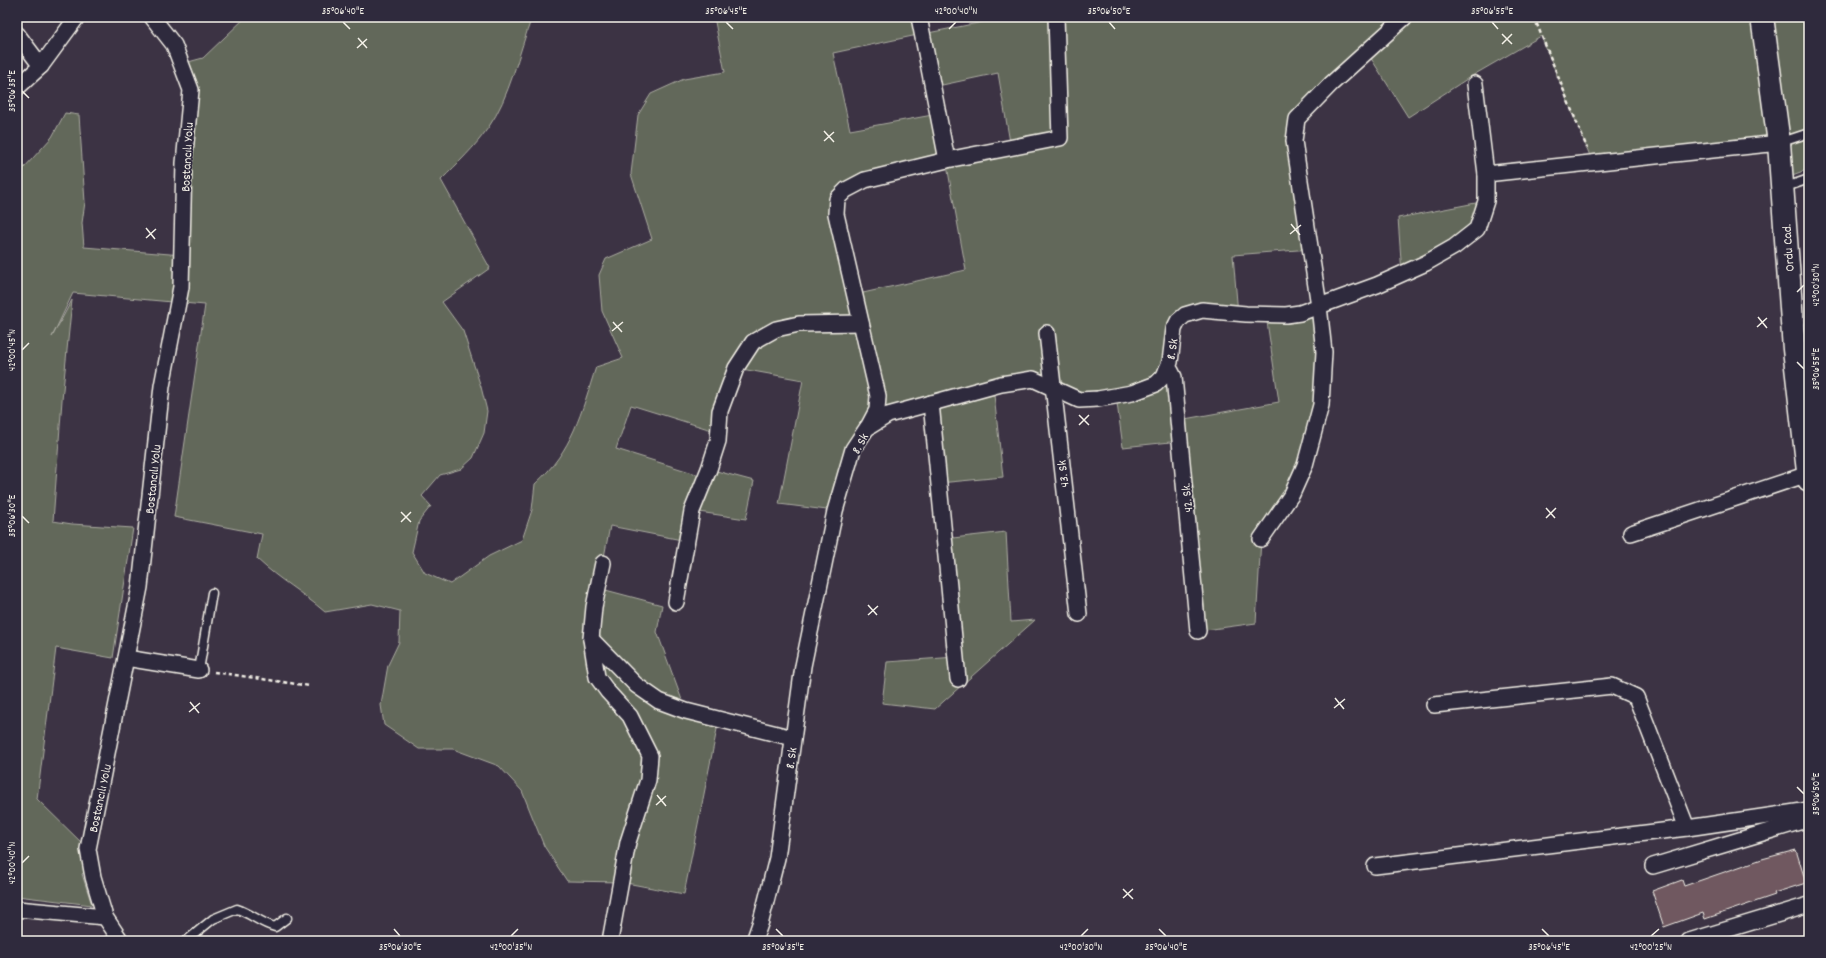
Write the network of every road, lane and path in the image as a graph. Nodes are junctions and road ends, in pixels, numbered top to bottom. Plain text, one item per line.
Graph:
1 (77, 17) edge
2 (152, 17) edge
3 (919, 17) edge
4 (1056, 17) edge
5 (1405, 17) edge
6 (1534, 17) edge
7 (1762, 17) edge
8 (17, 34) edge
9 (41, 66) junction
10 (1475, 84) dead end
11 (17, 88) edge
12 (1809, 133) edge
13 (1779, 144) junction
14 (946, 160) junction
15 (1592, 163) junction
16 (1486, 174) junction
17 (1809, 179) edge
18 (1782, 188) junction
19 (1319, 306) junction
20 (861, 324) junction
21 (1047, 333) dead end
22 (1802, 347) edge
23 (1167, 369) junction
24 (1052, 388) junction
25 (931, 403) junction
26 (867, 428) junction
27 (1808, 477) edge
28 (1631, 533) dead end
29 (1261, 539) dead end
30 (603, 562) dead end
31 (212, 593) dead end
32 (676, 602) dead end
33 (1079, 614) dead end
34 (1198, 631) dead end
35 (591, 639) junction
36 (126, 658) junction
37 (199, 670) junction
38 (958, 679) dead end
39 (310, 686) dead end
40 (1434, 705) dead end
41 (793, 738) junction
42 (1809, 810) edge
43 (1809, 819) edge
44 (1687, 828) junction
45 (1375, 866) dead end
46 (1653, 866) dead end
47 (1809, 905) edge
48 (17, 909) edge
49 (105, 917) junction
50 (287, 918) dead end
51 (121, 941) edge
52 (186, 941) edge
53 (610, 941) edge
54 (754, 941) edge
55 (1689, 941) edge

1 - 9 street
2 - 36 street, Bostancılı Yolu
3 - 14 street
4 - 14 street
5 - 19 street
6 - 15 path
7 - 13 main road, Ordu Cad.
8 - 9 street
9 - 11 street
10 - 16 street, 8. Sk
12 - 13 lane
13 - 15 street
13 - 18 main road, Ordu Cad.
14 - 20 street
15 - 16 street
16 - 19 street, 8. Sk
17 - 18 lane
18 - 22 main road, Ordu Cad.
19 - 23 street, 8. Sk
19 - 29 street
20 - 26 street
20 - 32 street
21 - 24 street, 43. Sk
22 - 27 main road, Ordu Cad.
23 - 24 street, 8. Sk
23 - 34 street, 42. Sk.
24 - 25 street, 8. Sk
24 - 33 street, 43. Sk
25 - 26 street, 8. Sk
25 - 38 street
26 - 41 street, 8. Sk
27 - 28 street
30 - 35 street
31 - 37 lane
35 - 41 street
35 - 53 street
36 - 37 street
36 - 49 street, Bostancılı Yolu
37 - 39 path
40 - 44 street
41 - 54 street, 8. Sk
42 - 44 street
43 - 46 street
44 - 45 street
47 - 55 street
48 - 49 street
49 - 51 street, Bostancılı Yolu
50 - 52 lane

